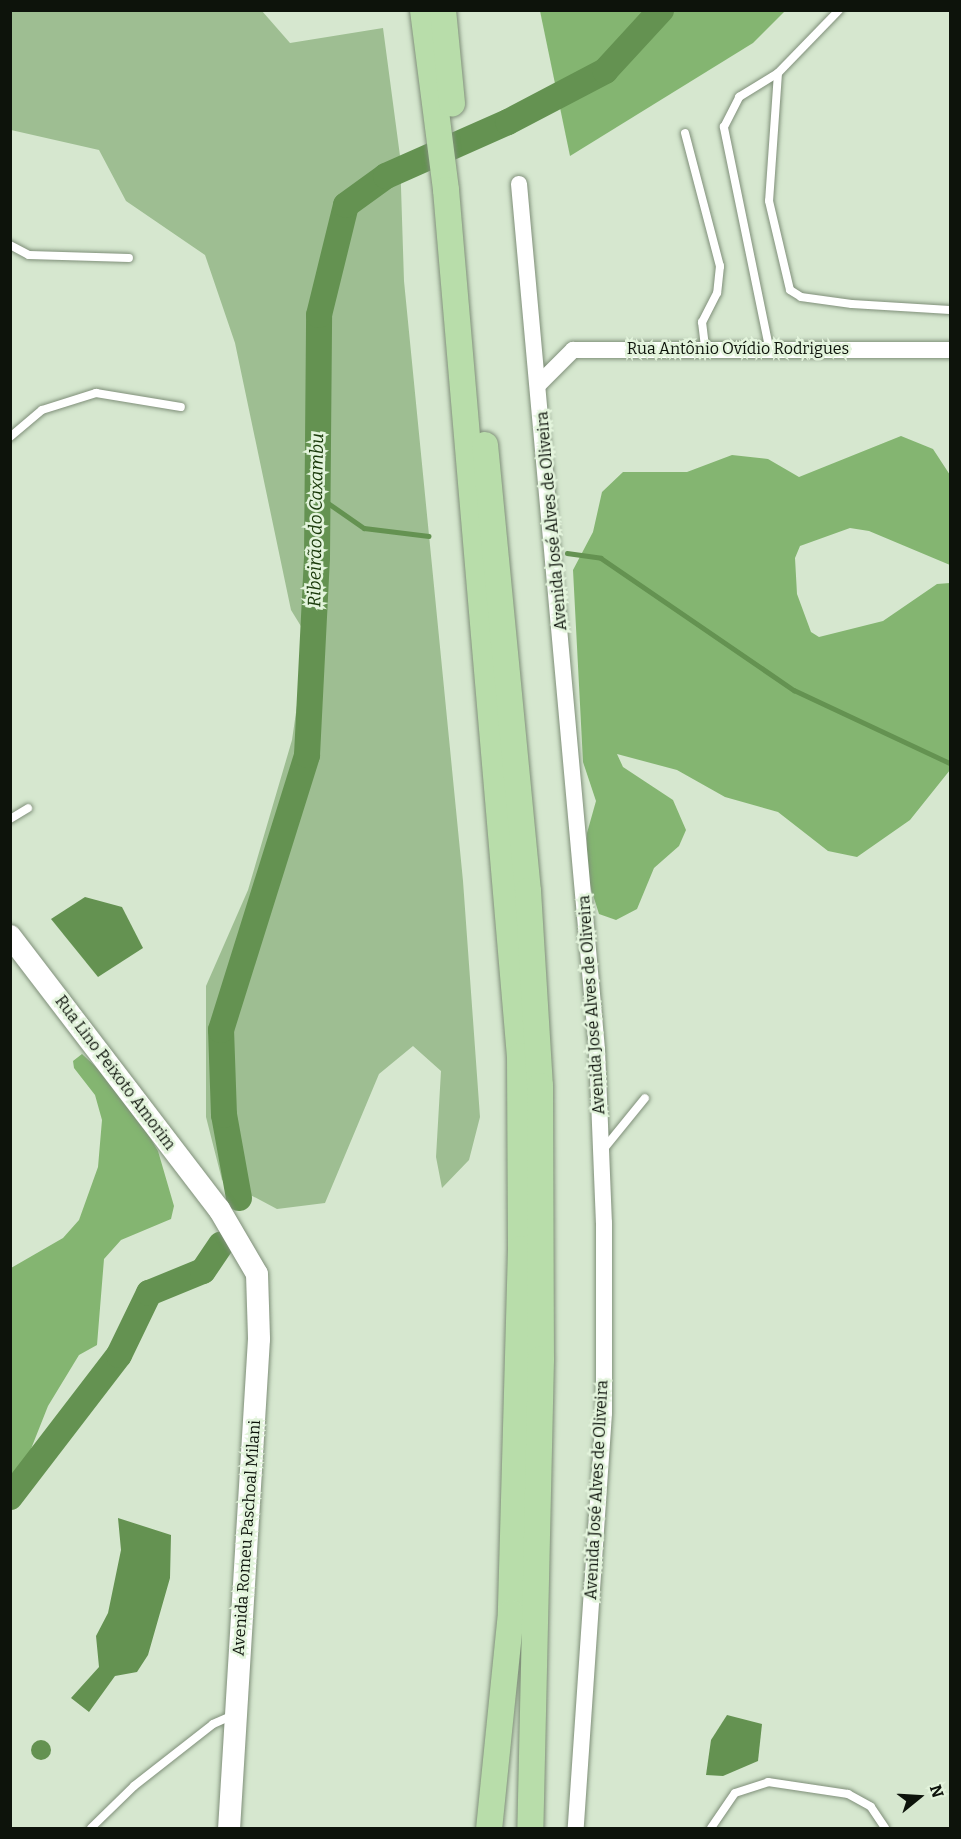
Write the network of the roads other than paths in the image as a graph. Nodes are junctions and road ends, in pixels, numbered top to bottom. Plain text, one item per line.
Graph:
1 (423, 10) edge
2 (443, 10) edge
3 (839, 10) edge
4 (778, 73) junction
5 (445, 119) junction
6 (685, 133) dead end
7 (519, 184) dead end
8 (453, 187) junction
9 (10, 245) edge
10 (129, 258) dead end
11 (951, 310) edge
12 (769, 347) junction
13 (705, 348) junction
14 (951, 350) edge
15 (540, 383) junction
16 (181, 407) dead end
17 (12, 433) edge
18 (28, 808) dead end
19 (10, 819) edge
20 (10, 936) edge
21 (645, 1098) dead end
22 (601, 1152) junction
23 (247, 1250) joint
24 (236, 1714) junction
25 (91, 1828) edge
26 (229, 1828) edge
27 (489, 1828) edge
28 (530, 1828) edge
29 (576, 1828) edge
30 (711, 1828) edge
31 (885, 1828) edge

1 - 5 main road
2 - 5 main road
3 - 4 lane
4 - 11 lane
4 - 12 lane
5 - 8 main road
6 - 13 lane
7 - 15 street, Avenida José Alves de Oliveira
8 - 27 main road
8 - 28 main road
9 - 10 lane
12 - 13 street, Rua Antônio Ovídio Rodrigues
12 - 14 street, Rua Antônio Ovídio Rodrigues
13 - 15 street, Rua Antônio Ovídio Rodrigues
15 - 22 street, Avenida José Alves de Oliveira
16 - 17 lane
18 - 19 lane
20 - 23 street, Rua Lino Peixoto Amorim
21 - 22 lane
22 - 29 street, Avenida José Alves de Oliveira
23 - 24 street, Avenida Romeu Paschoal Milani
24 - 25 lane
24 - 26 street, Avenida Romeu Paschoal Milani
30 - 31 lane

